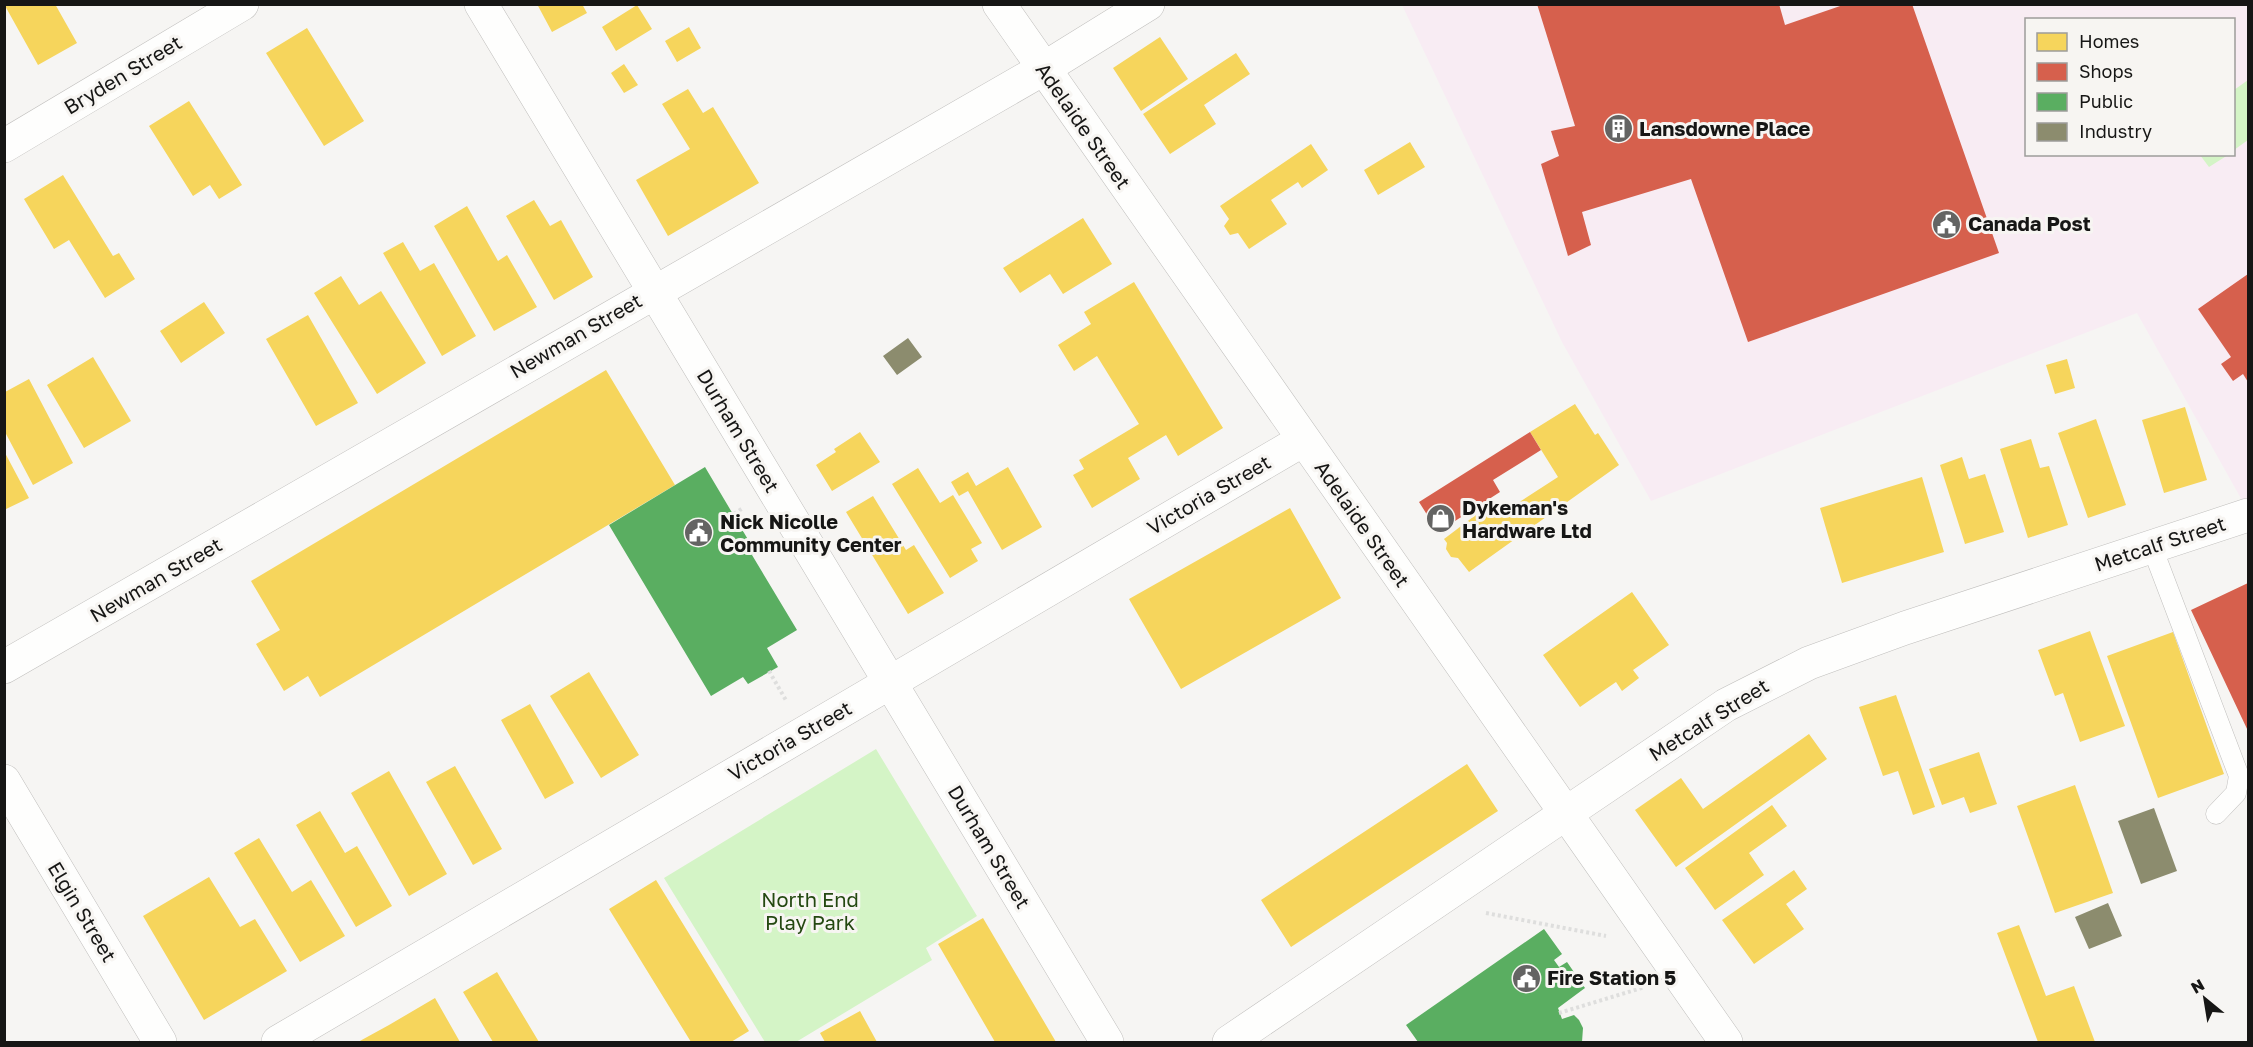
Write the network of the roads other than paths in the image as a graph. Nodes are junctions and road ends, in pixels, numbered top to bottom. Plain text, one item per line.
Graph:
1 (242, 4) edge
2 (481, 4) edge
3 (999, 4) edge
4 (1148, 4) edge
5 (1043, 69) junction
6 (4, 146) edge
7 (653, 292) junction
8 (1303, 440) junction
9 (2248, 515) edge
10 (2152, 547) junction
11 (4, 667) edge
12 (889, 683) junction
13 (4, 781) edge
14 (1565, 814) junction
15 (2216, 814) dead end
16 (160, 1042) edge
17 (278, 1042) edge
18 (1107, 1042) edge
19 (1229, 1042) edge
20 (1726, 1042) edge

1 - 6 street, Bryden Street
2 - 7 street, Durham Street
3 - 5 street, Adelaide Street
4 - 5 street, Newman Street
5 - 7 street, Newman Street
5 - 8 street, Adelaide Street
7 - 11 street, Newman Street
7 - 12 street, Durham Street
8 - 12 street, Victoria Street
8 - 14 street, Adelaide Street
9 - 10 street, Metcalf Street
10 - 14 street, Metcalf Street
10 - 15 lane
12 - 17 street, Victoria Street
12 - 18 street, Durham Street
13 - 16 street, Elgin Street
14 - 19 street, Metcalf Street
14 - 20 street, Adelaide Street

